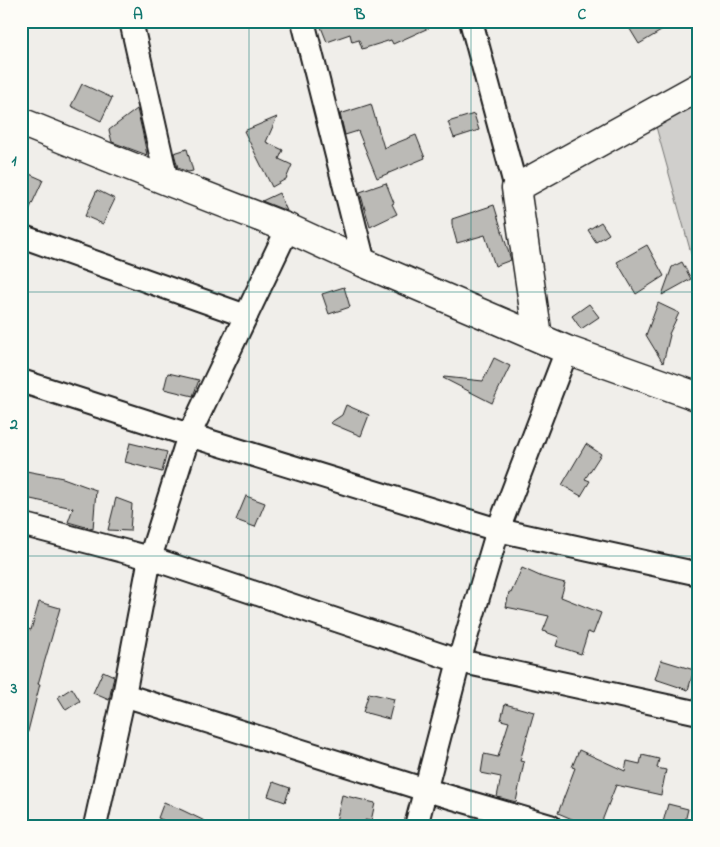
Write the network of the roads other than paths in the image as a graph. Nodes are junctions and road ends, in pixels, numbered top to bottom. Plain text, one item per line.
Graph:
1 (131, 21) edge
2 (303, 21) edge
3 (471, 21) edge
4 (699, 87) edge
5 (21, 122) edge
6 (166, 181) junction
7 (516, 188) junction
8 (288, 228) junction
9 (21, 236) edge
10 (364, 263) junction
11 (246, 316) junction
12 (538, 337) junction
13 (567, 350) junction
14 (21, 381) edge
15 (699, 397) edge
16 (189, 435) junction
17 (21, 524) edge
18 (498, 530) junction
19 (150, 558) junction
20 (699, 574) edge
21 (459, 661) junction
22 (124, 695) junction
23 (699, 714) edge
24 (426, 790) junction
25 (95, 826) edge
26 (416, 826) edge
27 (550, 826) edge

1 - 6 street
2 - 10 street
3 - 7 street
4 - 7 street
5 - 6 street
6 - 8 street
7 - 12 street
8 - 10 street
8 - 11 street
9 - 11 street
10 - 12 street
11 - 16 street
12 - 13 street
13 - 15 street
13 - 18 street
14 - 16 street
16 - 18 street
16 - 19 street
17 - 19 street
18 - 20 street
18 - 21 street
19 - 21 street
19 - 22 street
21 - 23 street
21 - 24 street
22 - 24 street
22 - 25 street
24 - 26 street
24 - 27 street

